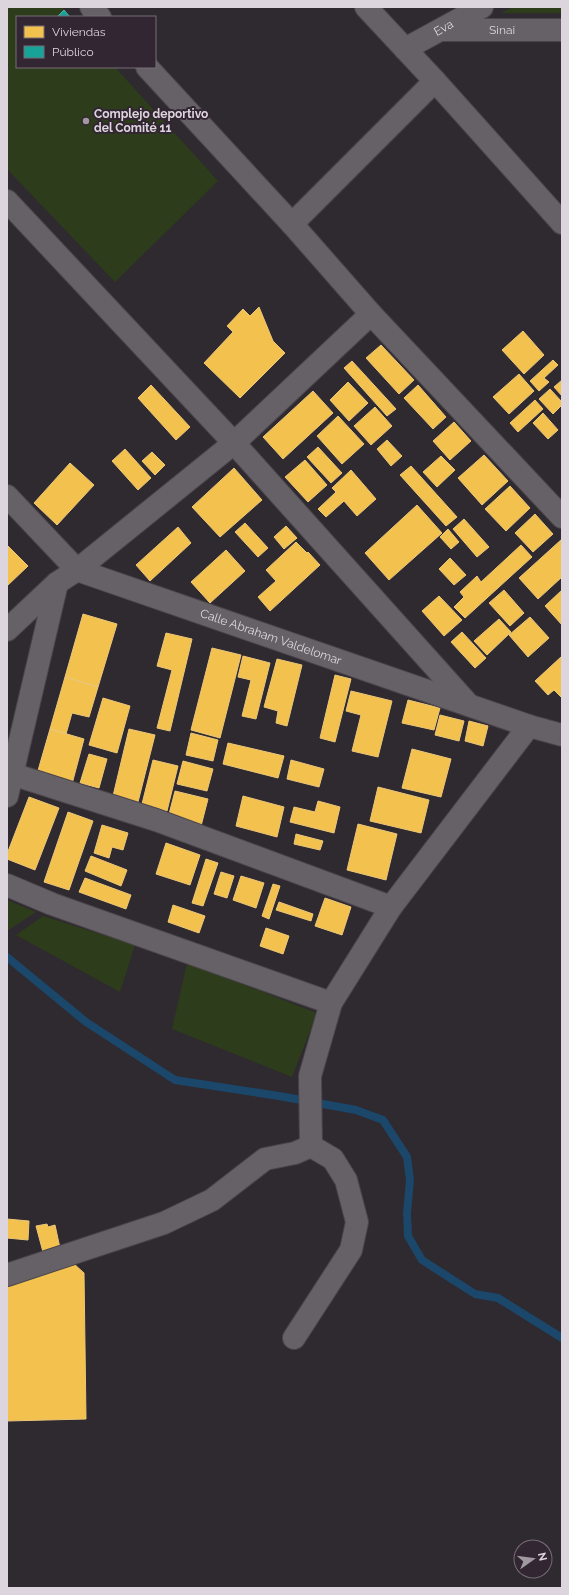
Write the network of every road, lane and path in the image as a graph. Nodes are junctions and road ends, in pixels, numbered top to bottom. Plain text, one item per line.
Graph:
1 (91, 7) edge
2 (366, 7) edge
3 (482, 7) edge
4 (99, 16) edge
5 (441, 30) junction
6 (562, 30) edge
7 (405, 49) junction
8 (147, 68) edge
9 (435, 81) junction
10 (7, 201) edge
11 (562, 223) edge
12 (292, 224) junction
13 (371, 314) junction
14 (234, 443) junction
15 (7, 496) edge
16 (562, 517) edge
17 (77, 570) junction
18 (57, 583) junction
19 (7, 630) edge
20 (469, 705) junction
21 (530, 726) junction
22 (562, 735) edge
23 (12, 774) junction
24 (7, 796) edge
25 (7, 885) edge
26 (391, 907) junction
27 (331, 1003) junction
28 (312, 1138) junction
29 (7, 1275) edge
30 (294, 1338) dead end

1 - 4 street
2 - 7 street
3 - 5 street, Eva
5 - 6 street, Sinai
5 - 7 street, Eva
7 - 9 street
8 - 12 street
9 - 11 street
9 - 12 street
10 - 14 street
12 - 13 street
13 - 14 street
13 - 16 street
14 - 17 street
14 - 20 street
15 - 17 street, Calle Abraham Valdelomar
17 - 18 street
17 - 20 street, Calle Abraham Valdelomar
18 - 19 street
18 - 23 street
20 - 21 street, Calle Abraham Valdelomar
21 - 22 street, Calle Abraham Valdelomar
21 - 26 street
23 - 24 street
23 - 26 street
25 - 27 street
26 - 27 street
27 - 28 street
28 - 29 street
28 - 30 street

